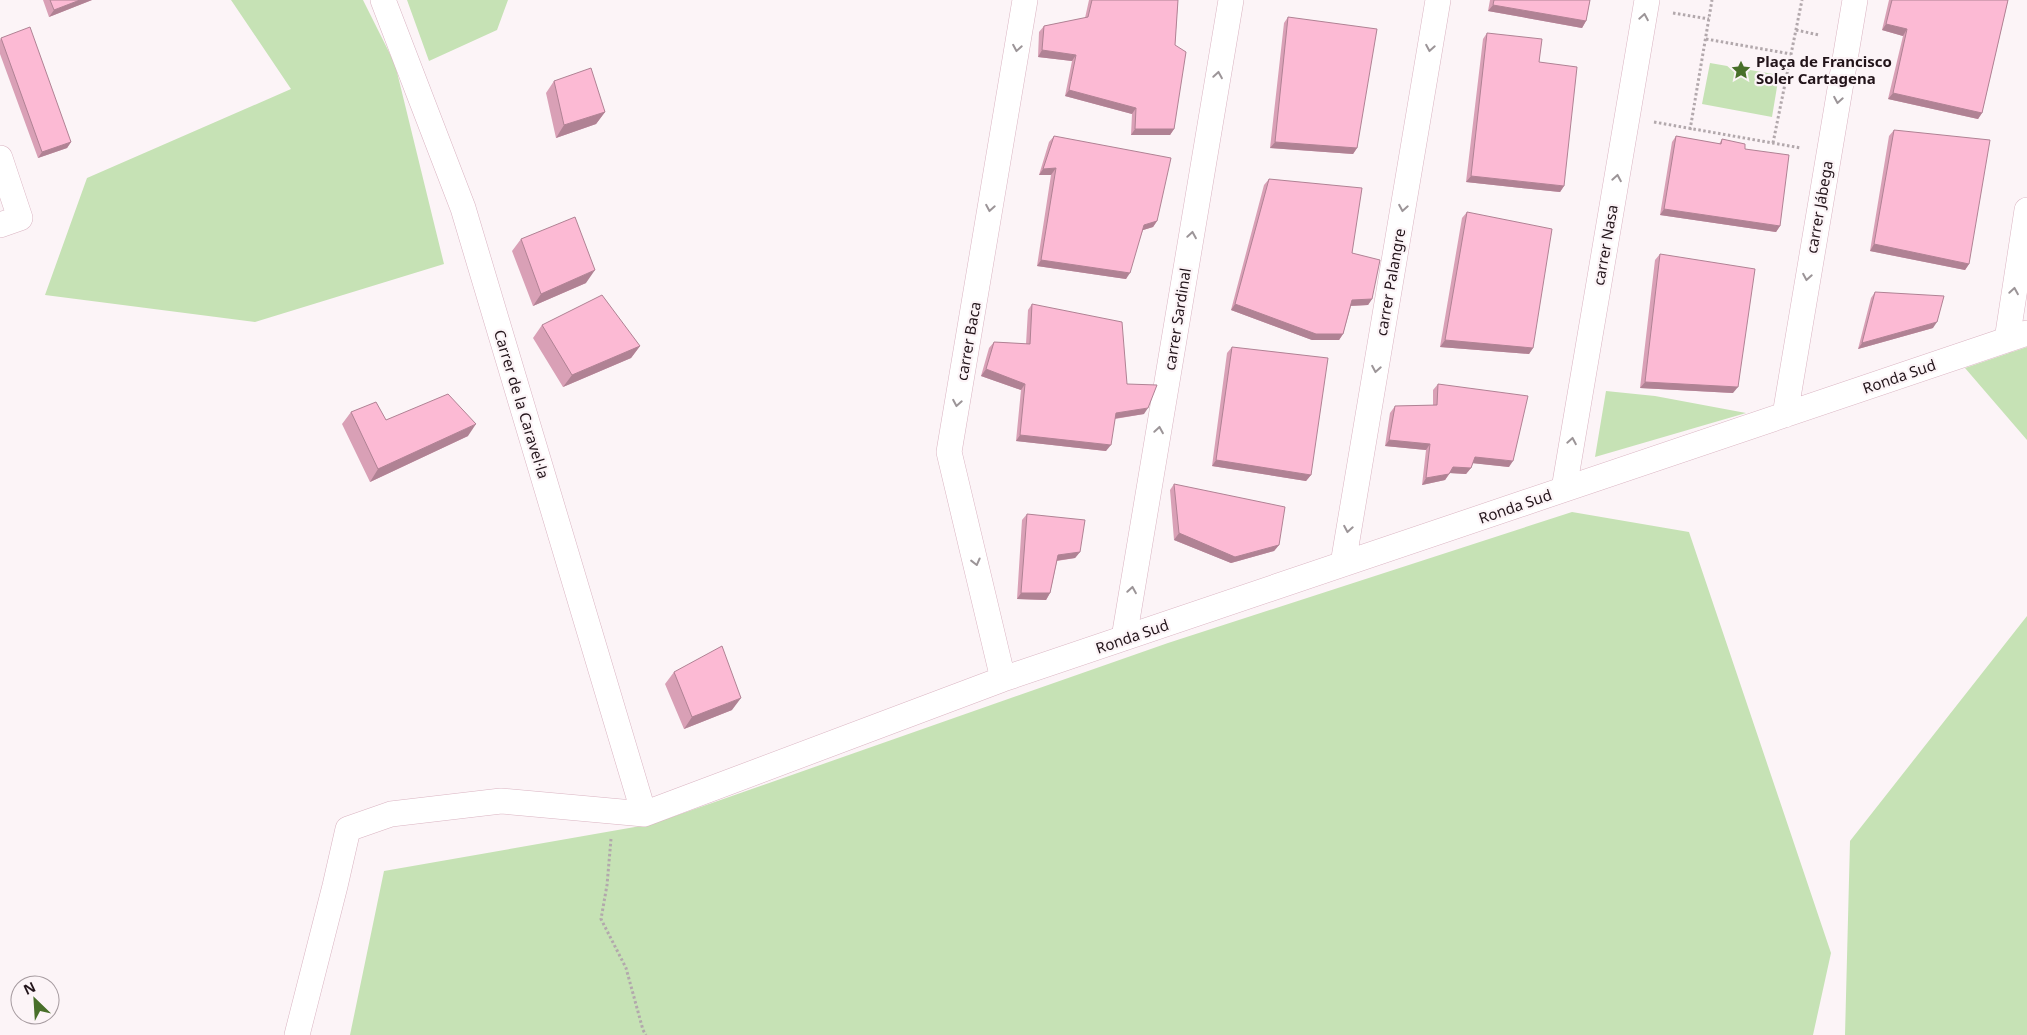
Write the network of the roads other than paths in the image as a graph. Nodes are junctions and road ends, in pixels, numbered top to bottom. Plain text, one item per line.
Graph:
1 (382, 0) edge
2 (1025, 0) edge
3 (1231, 0) edge
4 (1438, 0) edge
5 (1855, 0) edge
6 (1646, 4) edge
7 (0, 158) edge
8 (2027, 210) edge
9 (10, 222) edge
10 (2017, 336) edge
11 (1785, 415) junction
12 (1564, 490) junction
13 (1342, 564) junction
14 (1124, 638) junction
15 (1003, 679) junction
16 (644, 814) junction
17 (297, 1035) edge

1 - 16 street, Carrer de la Caravel·la
2 -> 15 street, carrer Baca
14 -> 3 street, carrer Sardinal
4 -> 13 street, carrer Palangre
5 -> 11 street, carrer Jábega
12 -> 6 street, carrer Nasa
7 - 9 street
10 -> 8 street
10 - 11 street, Ronda Sud
11 - 12 street, Ronda Sud
12 - 13 street, Ronda Sud
13 - 14 street, Ronda Sud
14 - 15 street, Ronda Sud
15 - 16 street, Ronda Sud
16 - 17 street

